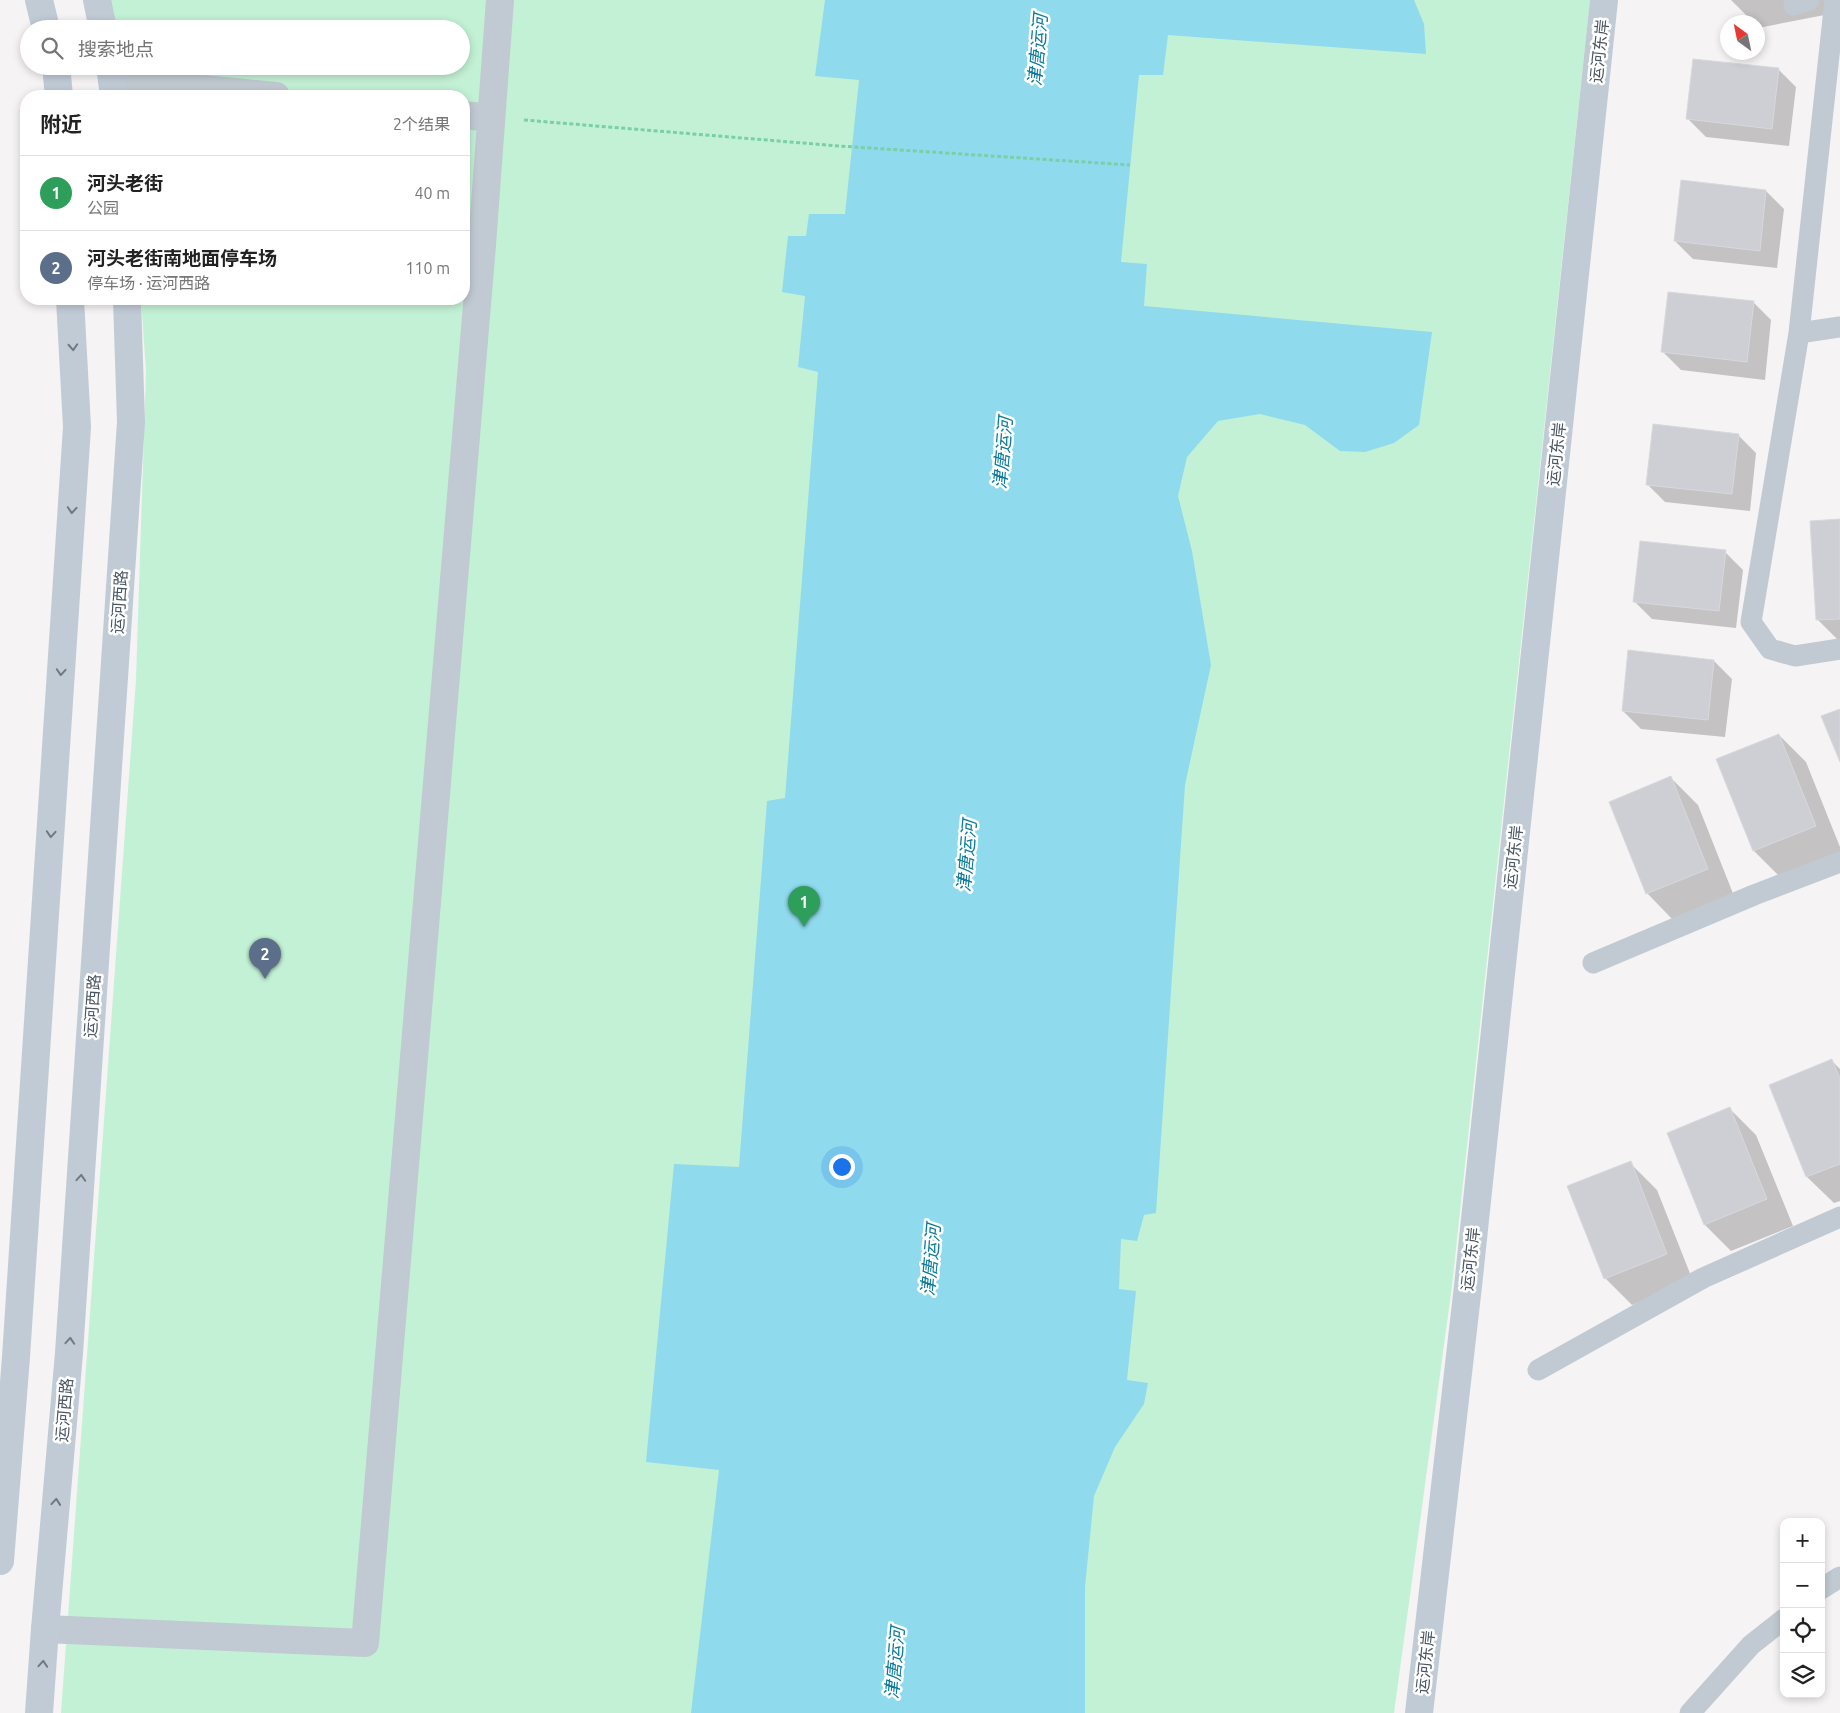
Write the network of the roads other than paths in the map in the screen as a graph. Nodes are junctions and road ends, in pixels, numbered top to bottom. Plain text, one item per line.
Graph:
1 (39, 0) edge
2 (97, 0) edge
3 (500, 0) edge
4 (1604, 0) edge
5 (1835, 0) edge
6 (44, 20) edge
7 (101, 20) edge
8 (57, 75) edge
9 (112, 81) edge
10 (58, 90) edge
11 (210, 90) edge
12 (470, 116) edge
13 (491, 118) junction
14 (70, 305) edge
15 (127, 305) edge
16 (1840, 327) edge
17 (1799, 333) junction
18 (1840, 649) edge
19 (1840, 862) edge
20 (1593, 963) dead end
21 (1840, 1217) edge
22 (1538, 1370) dead end
23 (0, 1561) edge
24 (1840, 1576) edge
25 (1825, 1586) edge
26 (1780, 1622) edge
27 (45, 1629) junction
28 (40, 1713) edge
29 (1419, 1713) edge
30 (1690, 1713) edge

1 - 6 main road
2 - 7 main road
3 - 13 street
4 - 29 main road, 运河东岸
5 - 17 lane
8 - 10 main road
9 - 11 street
12 - 13 street
13 - 27 street
14 -> 23 main road
27 -> 15 main road, 运河西路
16 - 17 lane
17 - 18 lane
19 - 20 lane
21 - 22 lane
24 - 25 lane
26 - 30 lane
28 -> 27 main road, 运河西路

